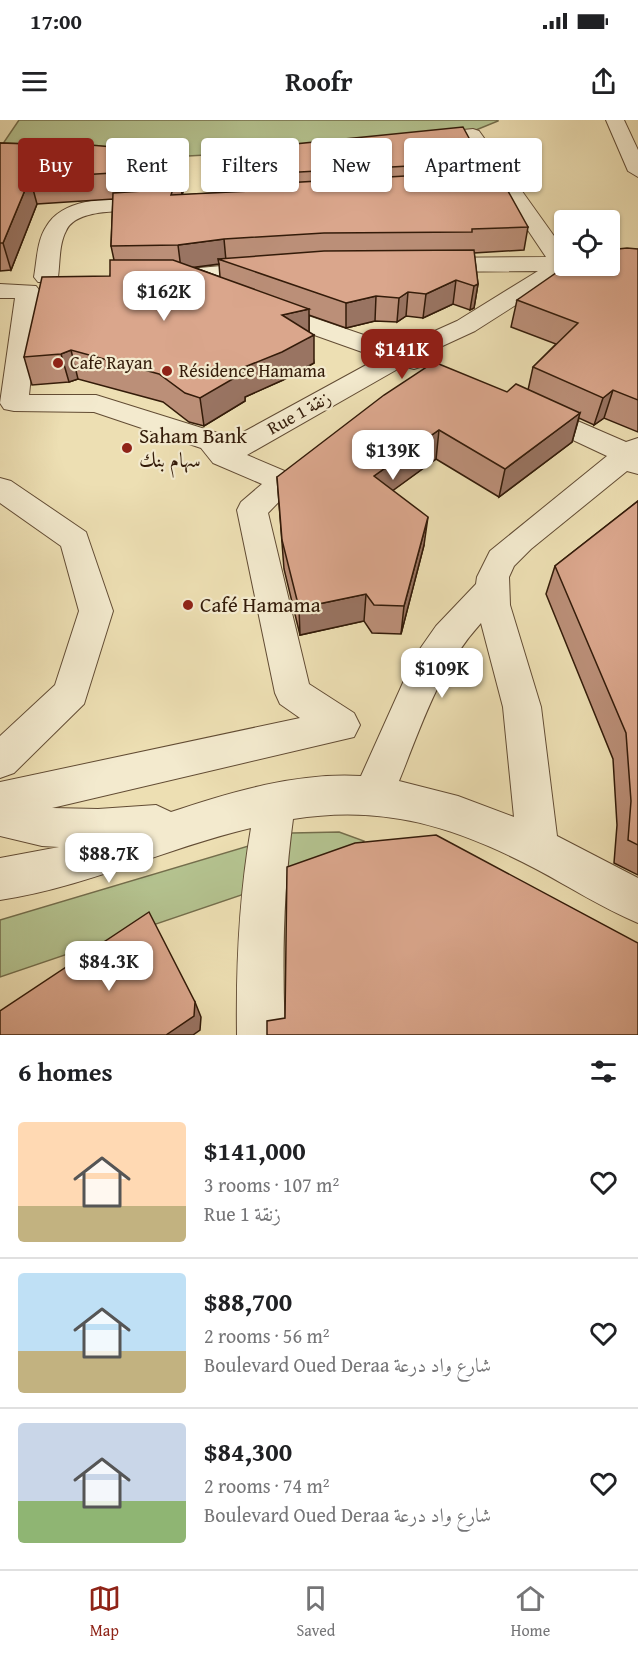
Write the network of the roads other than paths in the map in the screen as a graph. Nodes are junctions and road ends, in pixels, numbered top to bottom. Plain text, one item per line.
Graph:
1 (617, 124) edge
2 (638, 128) edge
3 (443, 138) edge
4 (475, 138) edge
5 (638, 171) edge
6 (513, 192) edge
7 (171, 203) edge
8 (554, 250) edge
9 (554, 264) edge
10 (404, 265) edge
11 (282, 268) edge
12 (554, 271) edge
13 (147, 278) edge
14 (181, 278) junction
15 (0, 279) edge
16 (0, 291) edge
17 (401, 356) junction
18 (434, 369) edge
19 (509, 400) edge
20 (634, 455) edge
21 (223, 456) junction
22 (0, 488) edge
23 (491, 590) junction
24 (0, 761) edge
25 (373, 795) junction
26 (0, 801) edge
27 (275, 805) junction
28 (0, 817) edge
29 (203, 821) junction
30 (538, 848) junction
31 (0, 879) edge
32 (638, 901) edge
33 (261, 1035) edge

1 - 2 street
1 - 5 street
3 - 4 street
6 - 8 street
7 - 15 street
9 - 10 street
11 - 14 street
12 - 17 street, Rue 1 زنقة
13 - 14 street
14 - 17 street
16 - 21 street
17 - 18 street
17 - 21 street, Rue 1 زنقة
19 - 20 street
20 - 23 street
21 - 26 street
22 - 24 street
23 - 25 street
23 - 30 street
25 - 27 street
25 - 30 street
27 - 29 street
27 - 33 street
28 - 29 street
29 - 31 street
30 - 32 street

